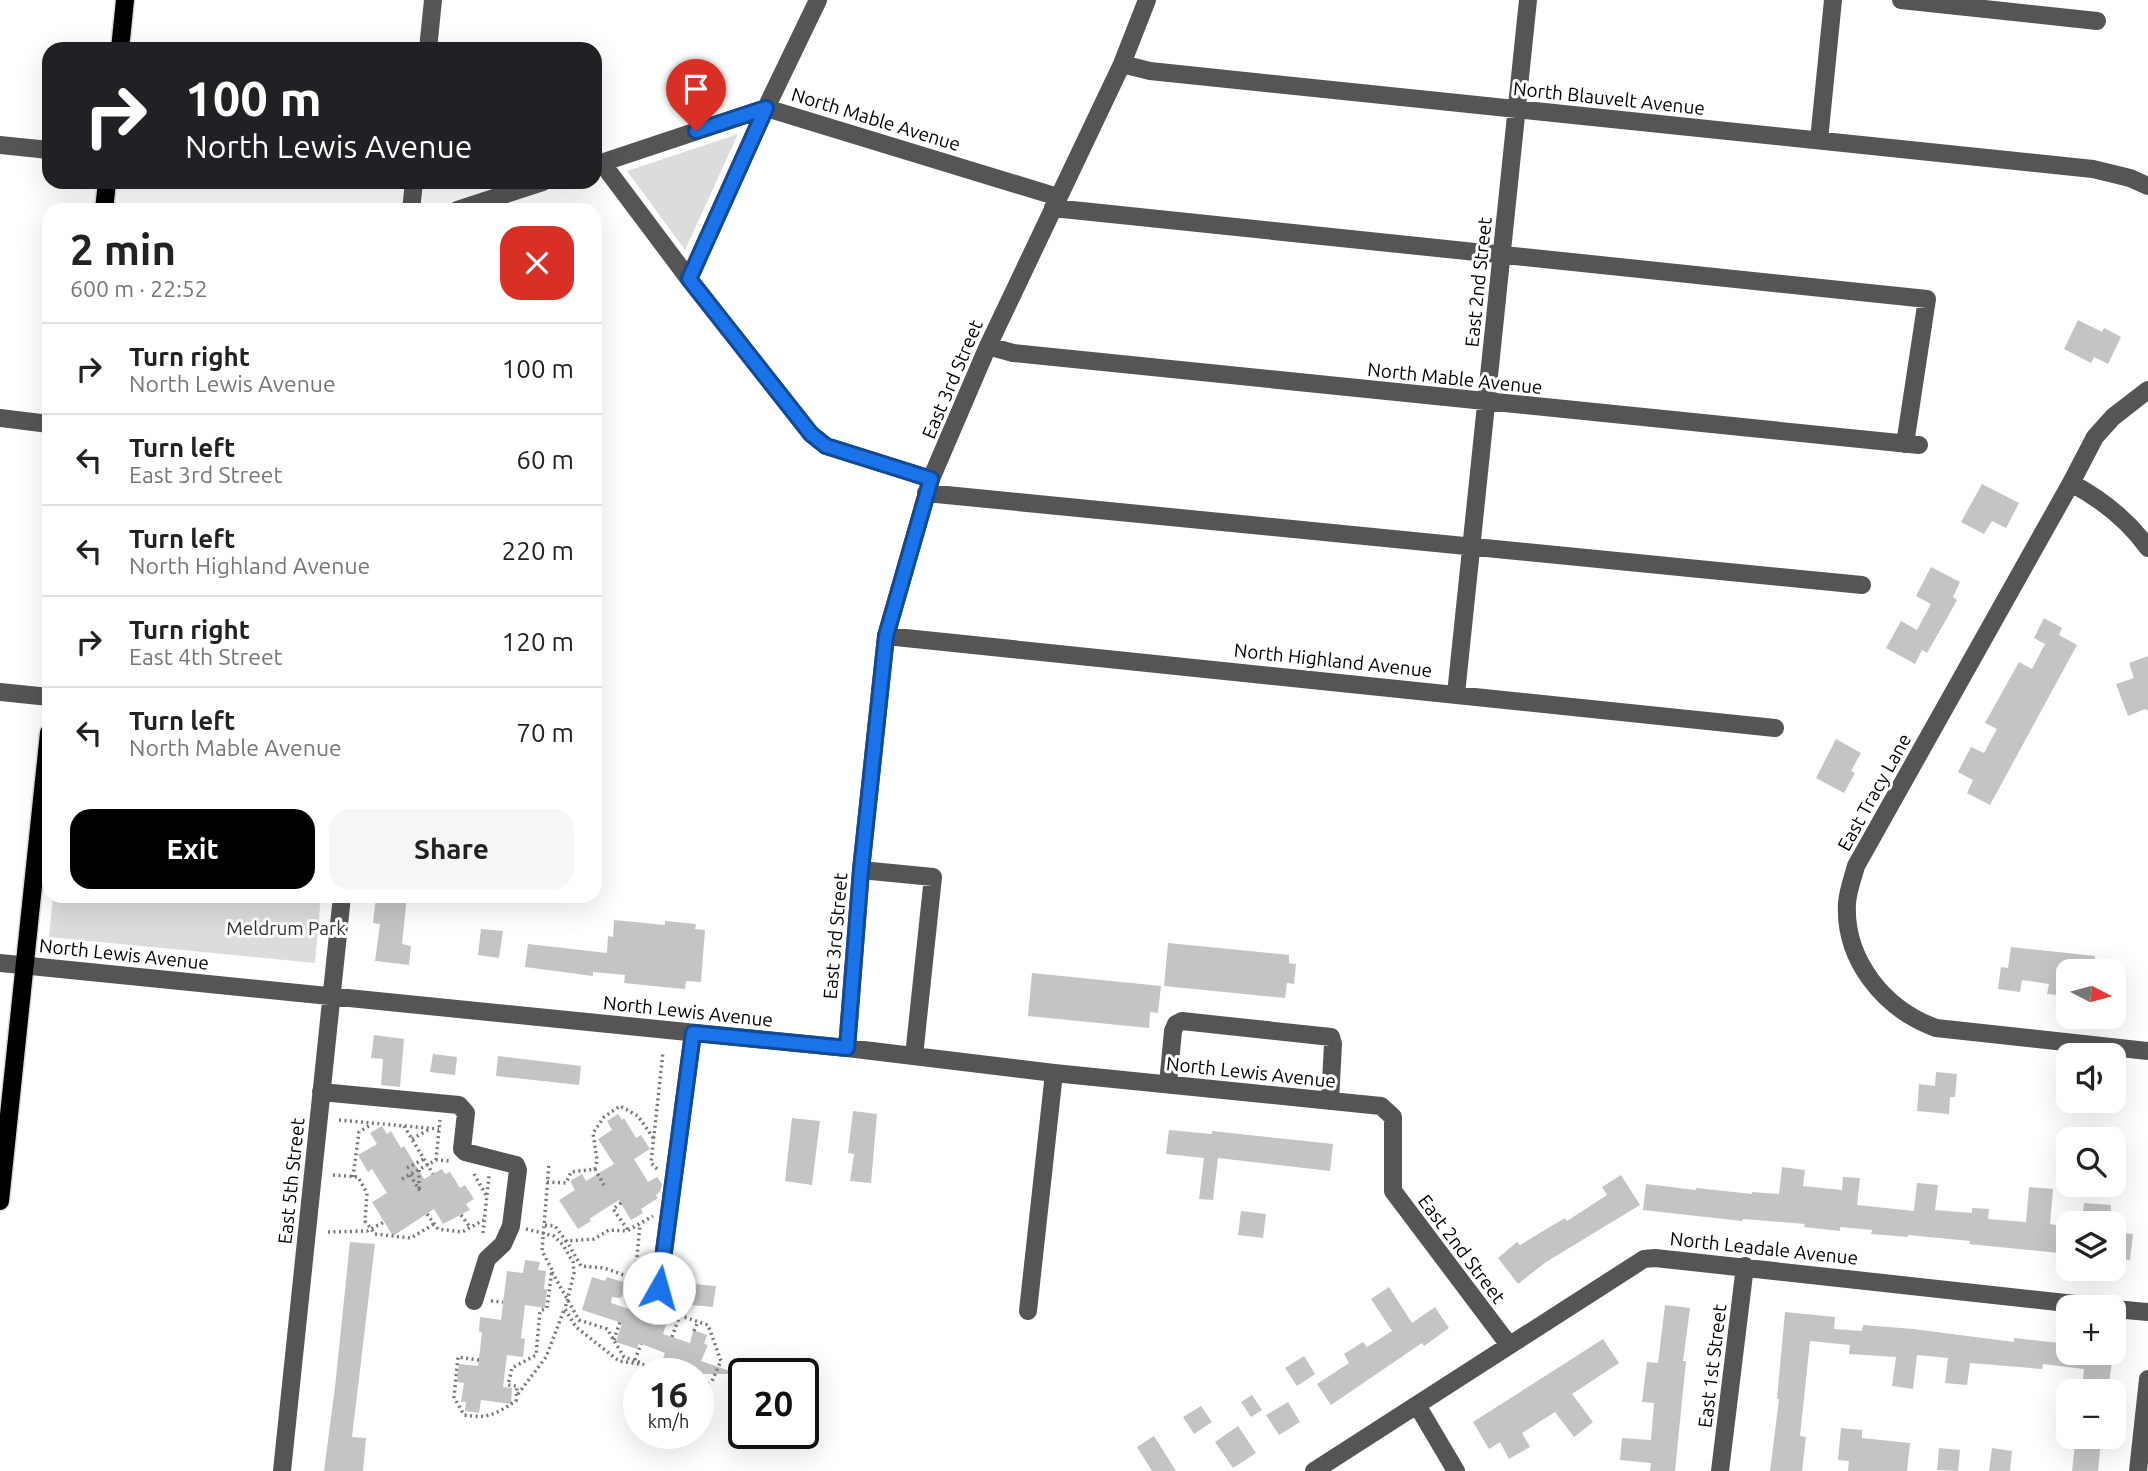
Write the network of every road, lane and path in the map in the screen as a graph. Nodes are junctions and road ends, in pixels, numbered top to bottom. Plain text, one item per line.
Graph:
1 (125, 0) edge
2 (433, 0) edge
3 (818, 0) edge
4 (1147, 0) edge
5 (1528, 0) edge
6 (1833, 0) edge
7 (1901, 0) edge
8 (2097, 21) dead end
9 (121, 42) edge
10 (429, 42) edge
11 (1122, 64) junction
12 (766, 108) junction
13 (1517, 109) junction
14 (1819, 140) junction
15 (0, 145) edge
16 (42, 149) edge
17 (602, 163) edge
18 (602, 168) edge
19 (2148, 186) edge
20 (522, 189) edge
21 (479, 203) edge
22 (1055, 203) junction
23 (1501, 257) junction
24 (689, 279) junction
25 (988, 346) junction
26 (2148, 390) edge
27 (1486, 402) junction
28 (0, 418) edge
29 (42, 423) edge
30 (2071, 484) junction
31 (929, 486) junction
32 (1471, 547) junction
33 (2148, 548) edge
34 (1861, 585) dead end
35 (886, 636) junction
36 (0, 692) edge
37 (1456, 694) junction
38 (42, 696) edge
39 (1775, 728) dead end
40 (42, 801) edge
41 (861, 870) junction
42 (341, 903) edge
43 (0, 963) edge
44 (25, 965) junction
45 (332, 995) junction
46 (693, 1033) junction
47 (847, 1048) junction
48 (2148, 1051) edge
49 (663, 1052) dead end
50 (914, 1056) junction
51 (1054, 1073) junction
52 (1168, 1084) junction
53 (321, 1092) junction
54 (1329, 1101) junction
55 (441, 1104) junction
56 (1371, 1104) joint
57 (339, 1120) dead end
58 (374, 1124) junction
59 (404, 1126) junction
60 (430, 1129) junction
61 (439, 1129) junction
62 (412, 1139) junction
63 (654, 1139) junction
64 (424, 1159) junction
65 (436, 1160) junction
66 (455, 1161) dead end
67 (549, 1163) dead end
68 (427, 1165) junction
69 (407, 1168) dead end
70 (595, 1169) junction
71 (419, 1170) junction
72 (433, 1174) dead end
73 (333, 1175) dead end
74 (410, 1175) junction
75 (353, 1177) junction
76 (402, 1180) dead end
77 (547, 1182) junction
78 (605, 1187) dead end
79 (673, 1188) junction
80 (487, 1197) junction
81 (0, 1201) edge
82 (621, 1203) dead end
83 (670, 1207) junction
84 (427, 1214) dead end
85 (461, 1215) dead end
86 (484, 1220) junction
87 (384, 1222) dead end
88 (434, 1224) junction
89 (640, 1224) junction
90 (544, 1225) junction
91 (511, 1226) junction
92 (470, 1227) junction
93 (369, 1228) junction
94 (628, 1230) junction
95 (328, 1232) dead end
96 (483, 1233) dead end
97 (544, 1233) junction
98 (566, 1240) junction
99 (1745, 1266) junction
100 (551, 1271) junction
101 (635, 1279) junction
102 (659, 1289) junction
103 (567, 1299) junction
104 (474, 1301) dead end
105 (2056, 1302) edge
106 (565, 1309) junction
107 (2126, 1309) edge
108 (1028, 1311) dead end
109 (2148, 1312) edge
110 (680, 1315) junction
111 (698, 1321) junction
112 (620, 1322) dead end
113 (607, 1329) junction
114 (694, 1331) dead end
115 (617, 1332) junction
116 (672, 1337) dead end
117 (614, 1341) junction
118 (641, 1344) dead end
119 (1509, 1345) junction
120 (628, 1358) edge
121 (636, 1358) edge
122 (479, 1360) dead end
123 (623, 1362) edge
124 (714, 1377) edge
125 (2148, 1379) edge
126 (516, 1396) junction
127 (1417, 1405) junction
128 (282, 1471) edge
129 (1314, 1471) edge
130 (1456, 1471) edge
131 (1720, 1471) edge
132 (2138, 1471) edge

1 - 9 main road
2 - 10 street
3 - 12 street
4 - 11 street, East 3rd Street
5 - 13 street, East 2nd Street
6 - 14 street
7 - 8 street
11 - 13 street, North Blauvelt Avenue
11 - 22 street, East 3rd Street
12 - 17 street, North Mable Avenue
12 - 22 street, North Mable Avenue
12 - 24 street
13 - 14 street, North Blauvelt Avenue
13 - 23 street, East 2nd Street
14 - 19 street, North Blauvelt Avenue
15 - 16 street
18 - 24 street
20 - 21 street
22 - 23 street, North Mable Avenue
22 - 25 street, East 3rd Street
23 - 27 street, East 2nd Street
23 - 27 street, North Mable Avenue
24 - 31 street
25 - 27 street, North Mable Avenue
25 - 31 street, East 3rd Street
26 - 30 street, East Tracy Lane
27 - 32 street, East 2nd Street
28 - 29 street
30 - 33 street
30 - 48 street, East Tracy Lane
31 - 32 street
31 - 35 street, East 3rd Street
32 - 34 street
32 - 37 street, East 2nd Street
35 - 37 street, North Highland Avenue
35 - 41 street, East 3rd Street
36 - 38 street
37 - 39 street, North Highland Avenue
40 - 44 main road
41 - 47 street, East 3rd Street
41 - 50 street
42 - 45 street, East 5th Street
43 - 44 street, North Lewis Avenue
44 - 45 street, North Lewis Avenue
44 - 81 main road
45 - 46 street, North Lewis Avenue
45 - 53 street, East 5th Street
46 - 47 street, North Lewis Avenue
46 - 79 street
47 - 50 street, North Lewis Avenue
49 - 63 path
50 - 51 street, North Lewis Avenue
51 - 52 street, North Lewis Avenue
51 - 108 street
52 - 54 street, North Lewis Avenue
52 - 54 street
53 - 55 street
53 - 128 street, East 5th Street
54 - 56 street, North Lewis Avenue
55 - 61 path
55 - 91 street
56 - 119 street, East 2nd Street
57 - 58 path
58 - 59 path
58 - 75 path
59 - 60 path
59 - 62 path
60 - 61 path
60 - 62 path
61 - 65 path
62 - 64 path
63 - 70 path
63 - 79 path
64 - 68 path
64 - 69 path
65 - 66 path
65 - 68 path
67 - 77 path
68 - 71 path
68 - 72 path
70 - 77 path
70 - 78 path
71 - 74 path
71 - 74 path
73 - 75 path
74 - 76 path
75 - 93 path
77 - 90 path
79 - 83 street
80 - 80 path
80 - 86 path
82 - 94 path
83 - 89 path
83 - 102 street
84 - 88 path
85 - 92 path
86 - 92 path
86 - 96 path
87 - 93 path
88 - 92 path
88 - 93 path
89 - 94 path
89 - 101 path
90 - 97 path
90 - 98 path
91 - 97 path
91 - 104 street
93 - 95 path
94 - 98 path
97 - 100 path
97 - 103 path
98 - 101 path
99 - 105 street, North Leadale Avenue
99 - 119 street, North Leadale Avenue
99 - 131 street, East 1st Street
100 - 103 path
100 - 126 path
101 - 102 path
102 - 110 path
103 - 106 path
103 - 113 path
106 - 123 path
106 - 126 path
107 - 109 street
110 - 111 path
110 - 116 path
111 - 114 path
111 - 124 path
112 - 115 path
113 - 115 path
113 - 117 path
115 - 117 path
117 - 120 path
118 - 121 path
119 - 127 street, North Leadale Avenue
122 - 126 path
125 - 132 street
127 - 129 street, North Leadale Avenue
127 - 130 street

